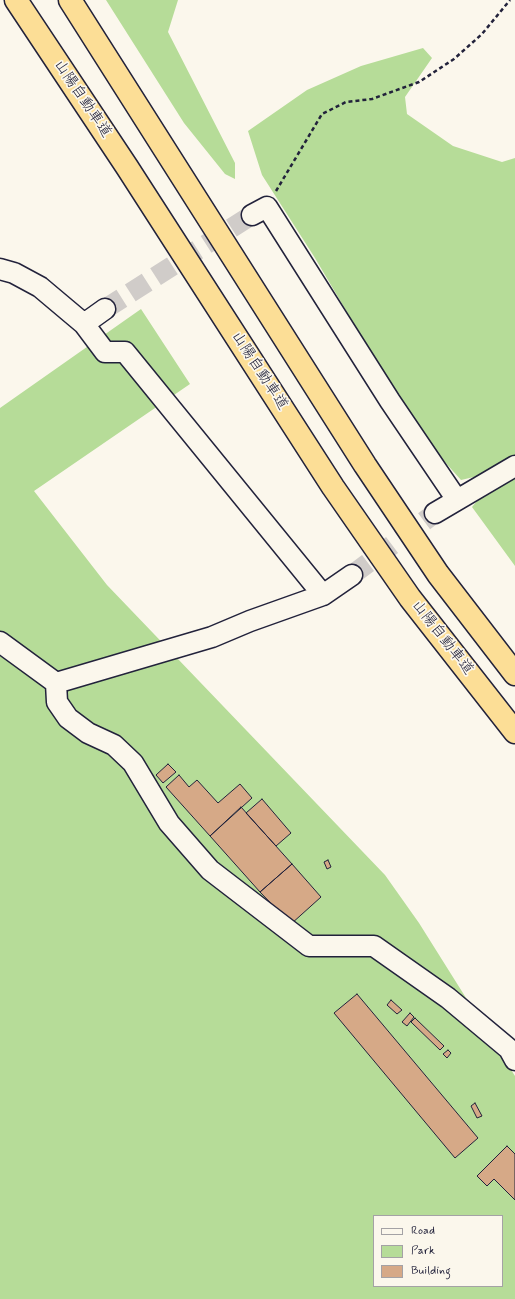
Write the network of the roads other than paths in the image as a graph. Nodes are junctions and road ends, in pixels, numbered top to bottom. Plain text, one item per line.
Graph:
1 (16, 0) edge
2 (70, 0) edge
3 (259, 211) road end
4 (0, 269) edge
5 (105, 309) tunnel mouth
6 (84, 324) junction
7 (515, 466) edge
8 (457, 500) junction
9 (435, 513) tunnel mouth
10 (352, 575) tunnel mouth
11 (323, 595) junction
12 (0, 642) edge
13 (515, 674) edge
14 (56, 683) junction
15 (515, 732) edge
16 (515, 1060) edge

1 - 15 highway, 山陽自動車道
2 - 13 highway
3 - 8 street
4 - 6 street
5 - 6 street
6 - 11 street
7 - 8 street
8 - 9 street
10 - 11 street
11 - 14 street
12 - 14 street
14 - 16 street

